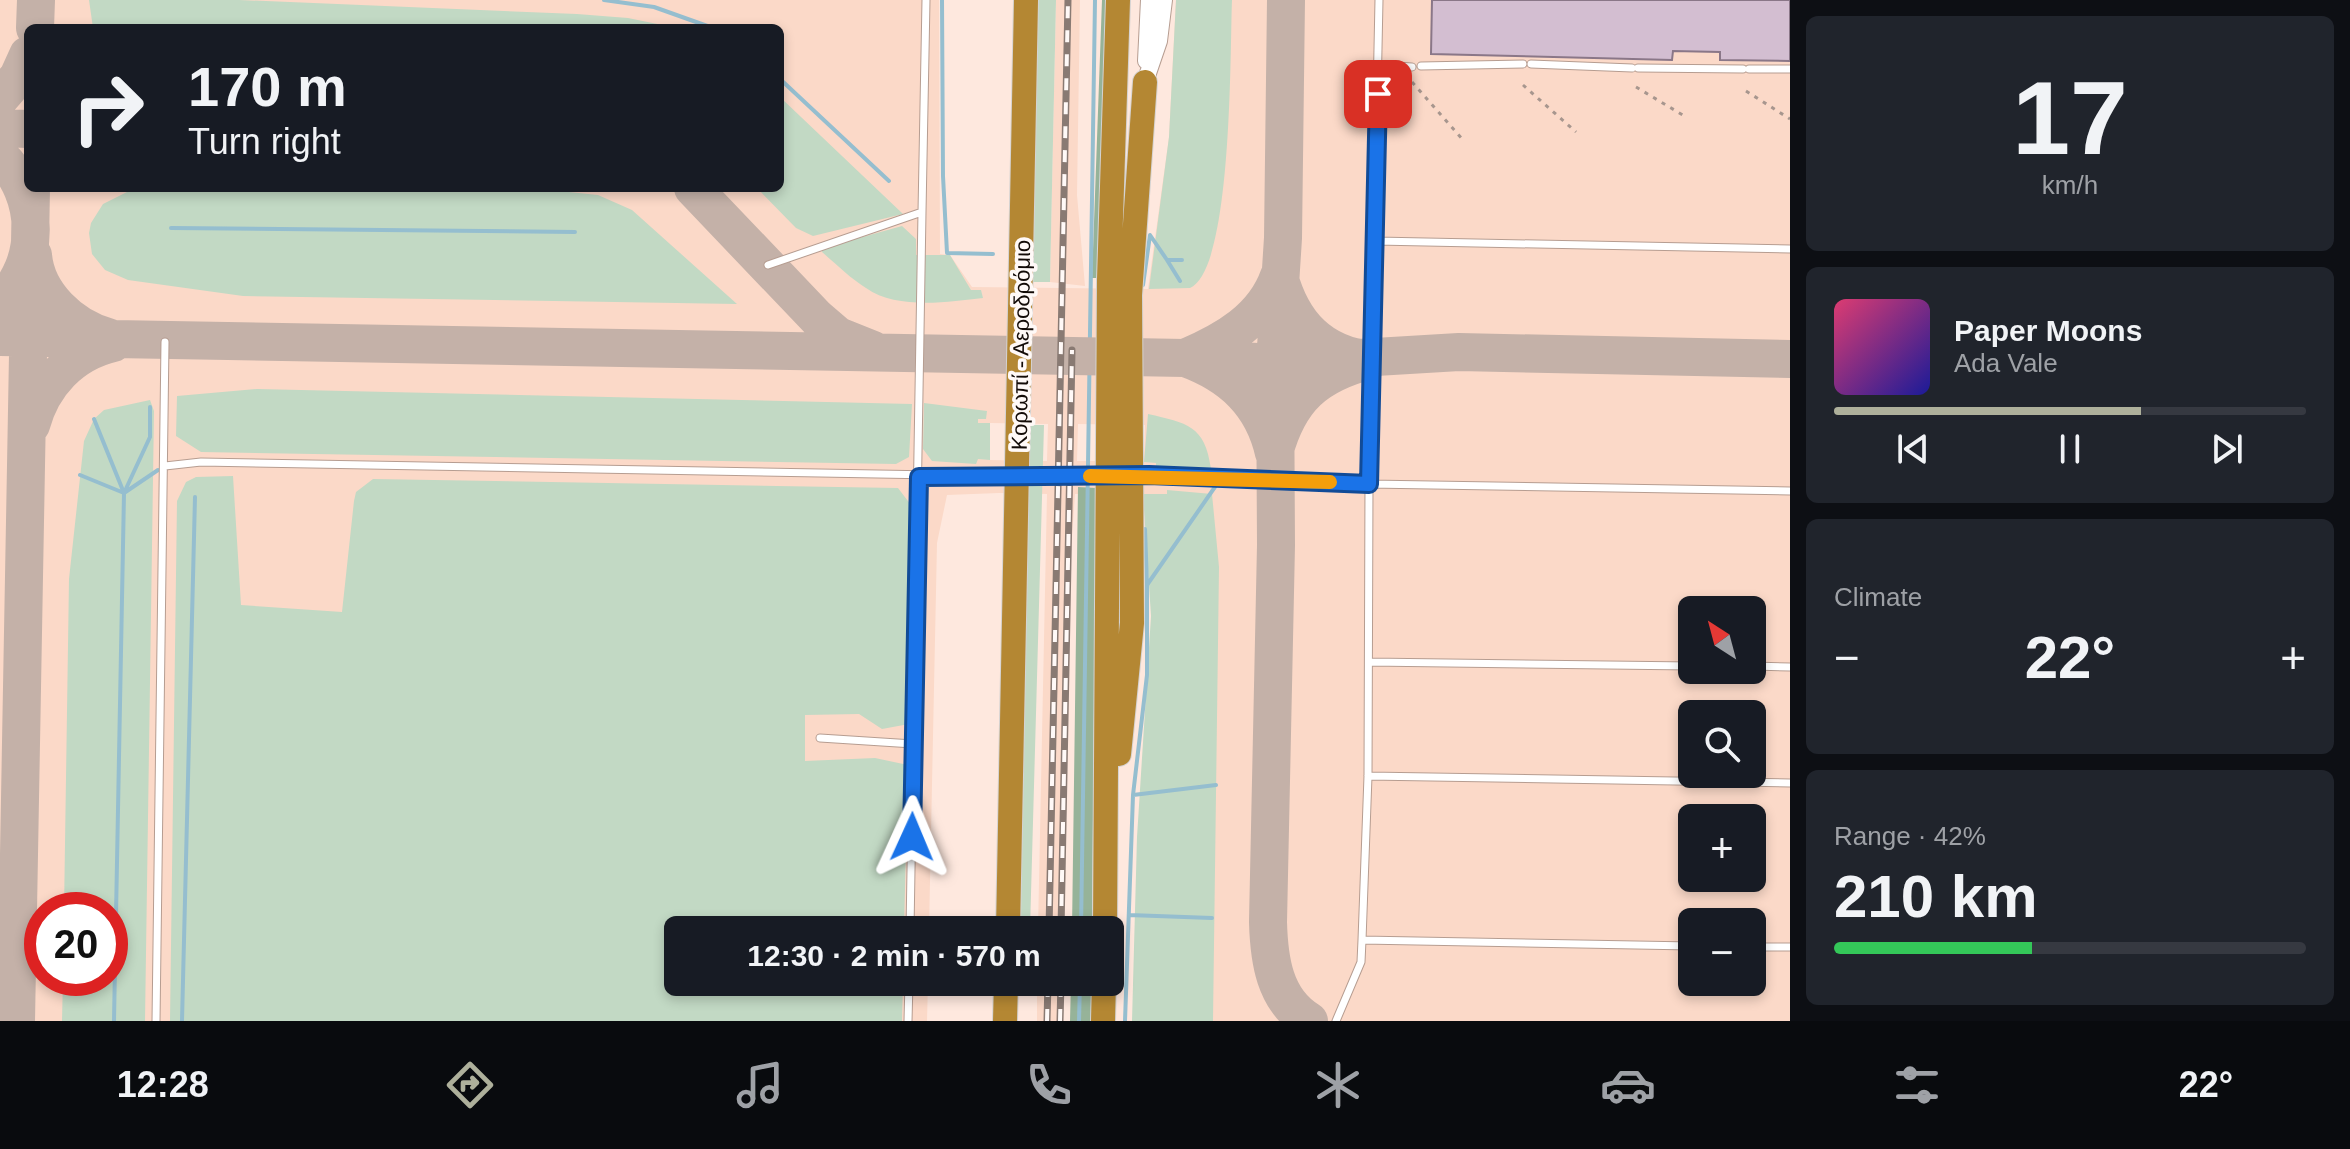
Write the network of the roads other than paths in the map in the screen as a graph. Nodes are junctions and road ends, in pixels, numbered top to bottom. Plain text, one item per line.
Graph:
1 (926, 0) edge
2 (1026, 0) edge
3 (1118, 0) edge
4 (1149, 0) edge
5 (1164, 0) edge
6 (1379, 0) edge
7 (1379, 65) junction
8 (1790, 69) edge
9 (1145, 82) junction
10 (922, 212) junction
11 (1376, 241) junction
12 (1790, 249) edge
13 (768, 265) dead end
14 (165, 342) dead end
15 (165, 466) junction
16 (919, 477) junction
17 (1369, 484) junction
18 (1790, 491) edge
19 (1369, 662) junction
20 (1678, 666) edge
21 (1766, 666) edge
22 (1790, 667) edge
23 (820, 738) dead end
24 (913, 744) junction
25 (1368, 776) junction
26 (1790, 783) edge
27 (1106, 863) junction
28 (910, 916) edge
29 (1008, 916) edge
30 (1105, 916) edge
31 (1362, 940) junction
32 (1678, 946) edge
33 (1766, 947) edge
34 (1790, 947) edge
35 (909, 996) edge
36 (1006, 996) edge
37 (1104, 996) edge
38 (156, 1021) edge
39 (908, 1021) edge
40 (1005, 1021) edge
41 (1103, 1021) edge
42 (1336, 1021) edge

1 - 10 lane
2 - 29 highway, Κορωπί - Αεροδρόμιο
3 - 27 highway
4 - 9 street
5 - 9 street
6 - 7 lane
7 - 8 lane
7 - 11 lane
9 - 27 highway
10 - 13 lane
10 - 16 lane
11 - 12 lane
11 - 17 lane
14 - 15 lane
15 - 16 lane
15 - 38 lane
16 - 17 lane, bridge
16 - 24 lane
17 - 18 lane
17 - 19 lane
19 - 20 lane
19 - 25 lane
21 - 22 lane
23 - 24 lane
24 - 28 lane
25 - 26 lane
25 - 31 lane
27 - 30 highway
31 - 32 lane
31 - 42 lane
33 - 34 lane
35 - 39 lane
36 - 40 highway
37 - 41 highway

